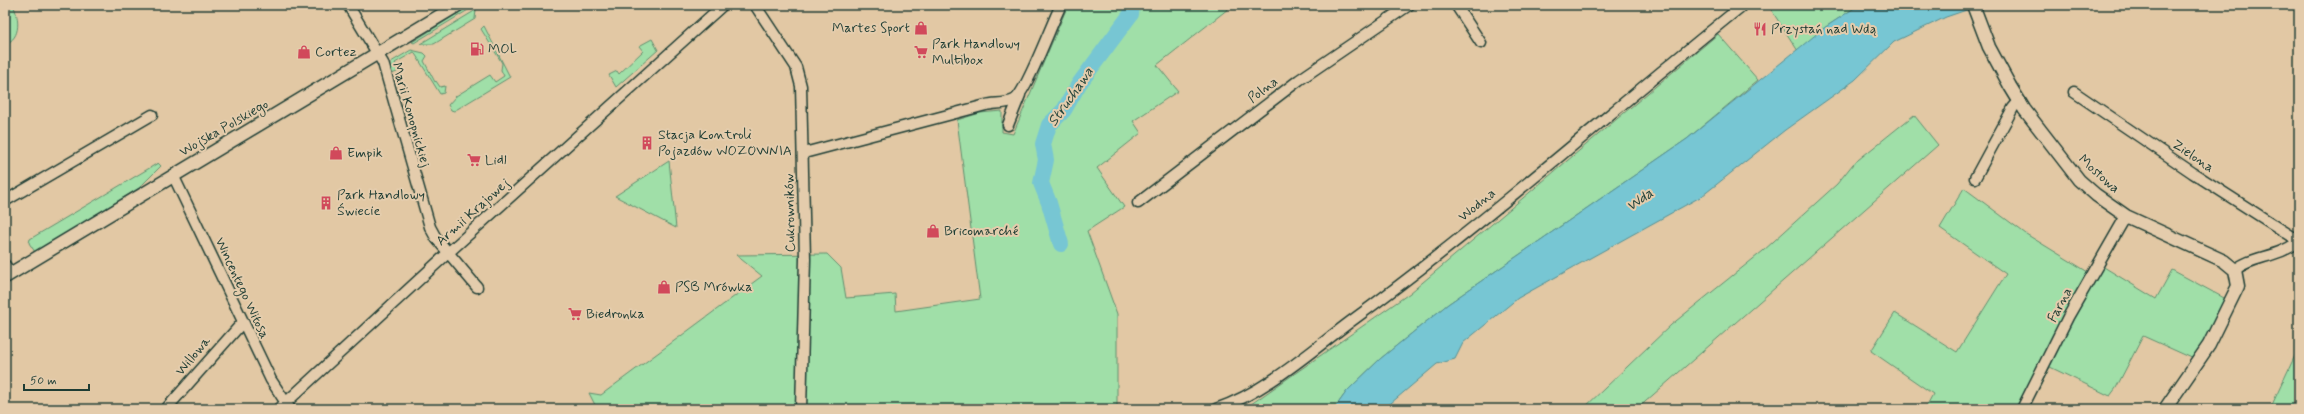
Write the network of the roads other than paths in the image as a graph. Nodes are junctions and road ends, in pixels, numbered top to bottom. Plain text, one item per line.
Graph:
1 (348, 5) edge
2 (458, 5) edge
3 (723, 5) edge
4 (755, 5) edge
5 (1061, 5) edge
6 (1409, 5) edge
7 (1456, 5) edge
8 (1743, 5) edge
9 (1973, 5) edge
10 (1480, 42) dead end
11 (377, 54) junction
12 (2074, 92) dead end
13 (1020, 95) junction
14 (2019, 101) junction
15 (152, 115) dead end
16 (1008, 125) dead end
17 (804, 154) junction
18 (173, 175) junction
19 (1975, 178) dead end
20 (5, 201) edge
21 (1138, 203) dead end
22 (2126, 216) junction
23 (2299, 241) edge
24 (449, 252) junction
25 (2235, 270) junction
26 (7, 272) edge
27 (477, 286) dead end
28 (243, 322) junction
29 (289, 406) edge
30 (166, 409) edge
31 (279, 409) edge
32 (801, 409) edge
33 (1216, 409) edge
34 (2022, 409) edge
35 (2165, 409) edge

1 - 11 street, Marii Konopnickiej
2 - 11 street, Wojska Polskiego
3 - 24 street, Armii Krajowej
4 - 17 street, Cukrowników
5 - 13 street
6 - 21 street, Polna
7 - 10 street
8 - 33 street, Wodna
9 - 14 street, Mostowa
11 - 18 street, Wojska Polskiego
11 - 24 street, Marii Konopnickiej
12 - 23 street, Zielona
13 - 16 street
13 - 17 street
14 - 19 street
14 - 22 street, Mostowa
15 - 20 street
17 - 32 street, Cukrowników
18 - 26 street, Wojska Polskiego
18 - 28 street, Wincentego Witosa
22 - 25 street, Mostowa
22 - 34 street, Farna
23 - 25 street
24 - 27 street, Marii Konopnickiej
24 - 29 street, Armii Krajowej
25 - 35 street
28 - 29 street, Wincentego Witosa
28 - 30 street, Willowa
29 - 31 street, Armii Krajowej

